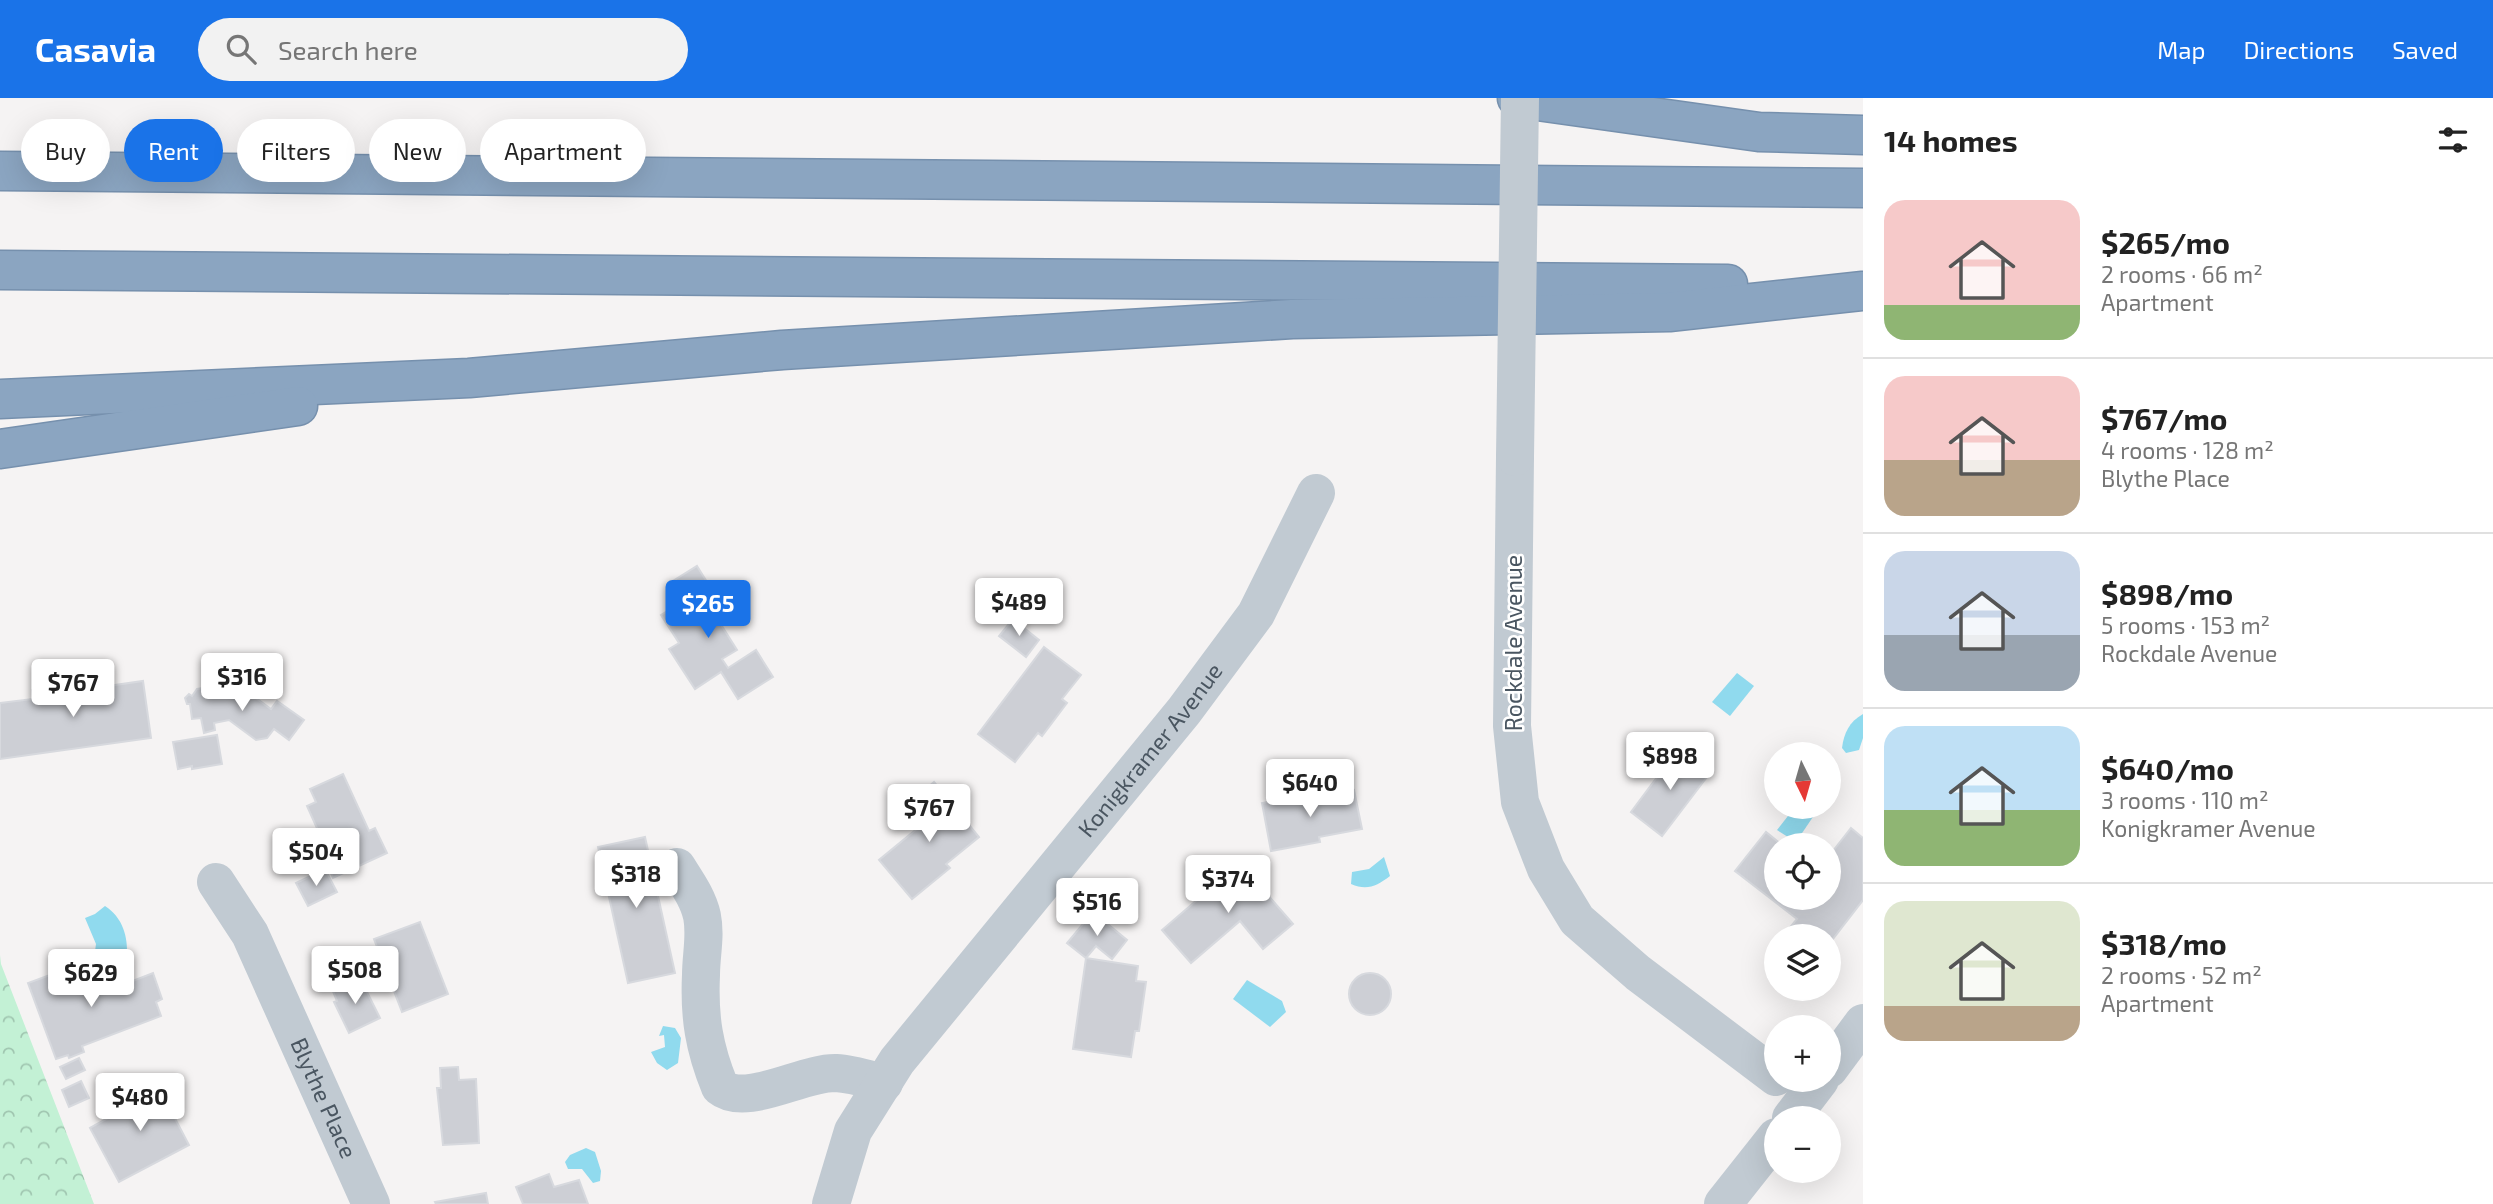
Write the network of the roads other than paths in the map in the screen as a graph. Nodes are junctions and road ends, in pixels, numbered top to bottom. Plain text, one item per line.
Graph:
1 (1519, 98) edge
2 (1863, 135) edge
3 (0, 171) edge
4 (1863, 188) edge
5 (0, 270) edge
6 (1863, 285) edge
7 (1863, 291) edge
8 (469, 377) junction
9 (0, 399) edge
10 (0, 449) edge
11 (1316, 493) dead end
12 (677, 867) dead end
13 (216, 882) dead end
14 (1863, 1023) edge
15 (1841, 1053) edge
16 (1764, 1068) edge
17 (884, 1083) junction
18 (1764, 1152) edge
19 (370, 1204) edge
20 (831, 1204) edge
21 (1723, 1204) edge

1 - 2 highway
1 - 16 street, Rockdale Avenue, bridge
3 - 4 highway
5 - 6 highway
7 - 8 highway
8 - 9 highway
8 - 10 highway
11 - 17 street, Konigkramer Avenue
12 - 17 street
13 - 19 street, Blythe Place
14 - 15 street
17 - 20 street, Konigkramer Avenue
18 - 21 street

